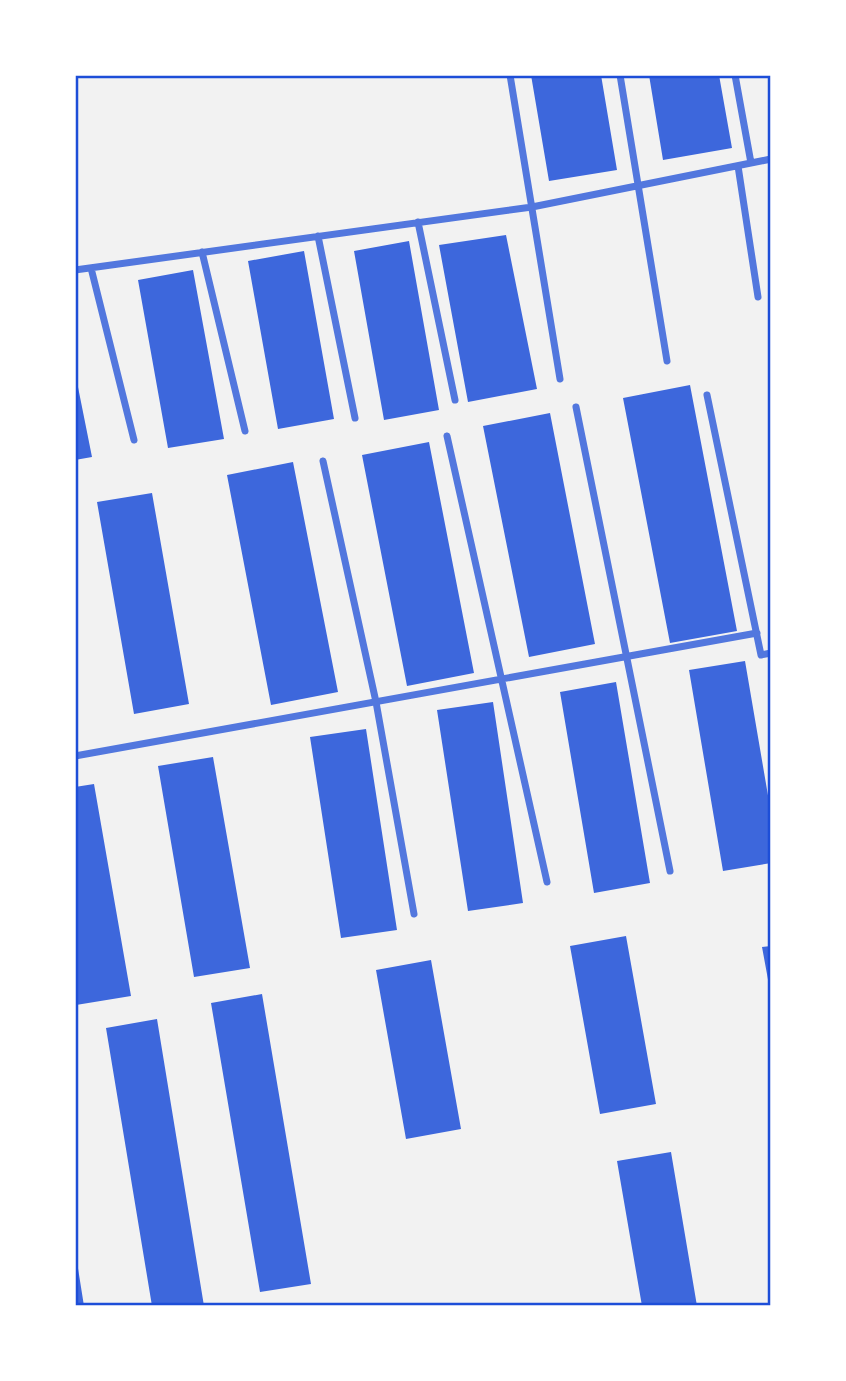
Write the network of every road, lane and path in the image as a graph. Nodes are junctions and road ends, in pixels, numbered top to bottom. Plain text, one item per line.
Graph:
1 (510, 75) edge
2 (620, 75) edge
3 (735, 75) edge
4 (771, 159) edge
5 (751, 163) junction
6 (738, 166) junction
7 (640, 185) junction
8 (532, 207) junction
9 (418, 222) junction
10 (318, 236) junction
11 (202, 252) junction
12 (91, 268) junction
13 (75, 270) edge
14 (758, 296) dead end
15 (667, 361) dead end
16 (560, 379) dead end
17 (707, 395) dead end
18 (455, 400) dead end
19 (576, 407) dead end
20 (355, 418) dead end
21 (245, 431) dead end
22 (447, 436) dead end
23 (134, 440) dead end
24 (323, 461) dead end
25 (757, 633) junction
26 (771, 653) edge
27 (626, 657) junction
28 (502, 679) junction
29 (376, 702) junction
30 (75, 756) edge
31 (670, 872) dead end
32 (547, 882) dead end
33 (414, 914) dead end

1 - 8 street
2 - 7 street
3 - 5 street
4 - 5 street
5 - 6 street
6 - 7 street
6 - 14 street
7 - 8 street
7 - 15 street
8 - 9 street
8 - 16 street
9 - 10 street
9 - 18 street
10 - 11 street
10 - 20 street
11 - 12 street
11 - 21 street
12 - 13 street
12 - 23 street
17 - 25 street
19 - 27 street
22 - 28 street
24 - 29 street
25 - 26 street
25 - 27 street
27 - 28 street
27 - 31 street
28 - 29 street
28 - 32 street
29 - 30 street
29 - 33 street

